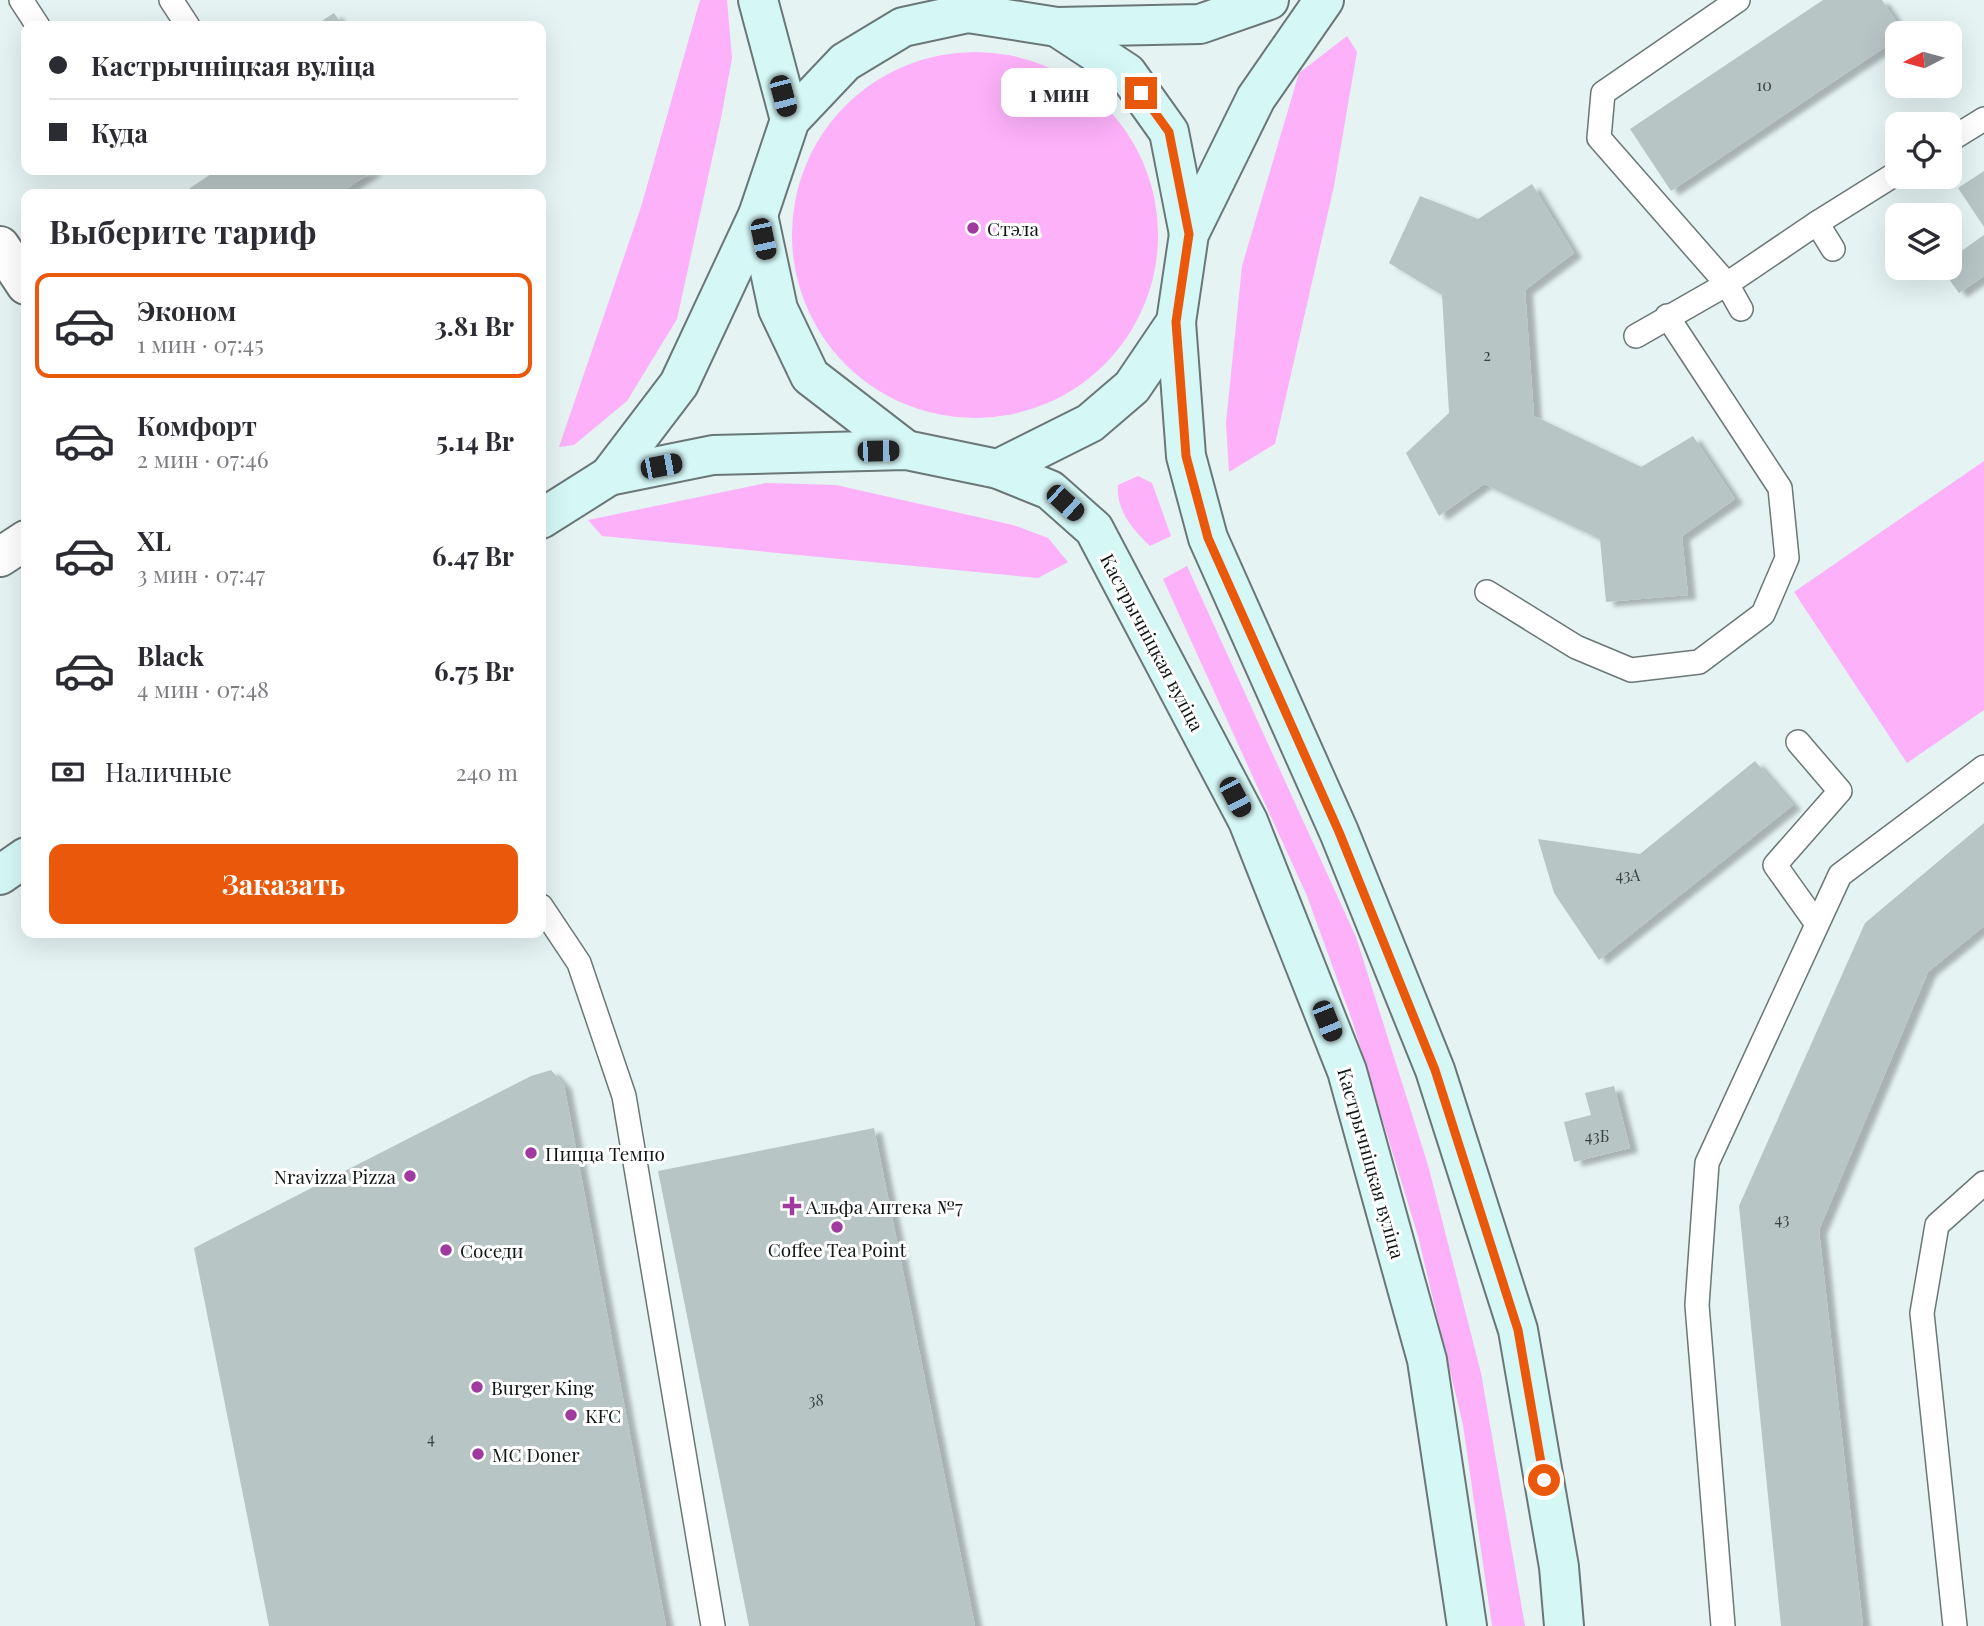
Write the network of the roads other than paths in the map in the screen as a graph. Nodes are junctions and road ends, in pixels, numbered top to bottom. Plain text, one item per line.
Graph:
1 (20, 0) edge
2 (171, 0) edge
3 (758, 0) edge
4 (1269, 0) edge
5 (1324, 0) edge
6 (1738, 0) edge
7 (959, 6) edge
8 (35, 21) edge
9 (185, 21) edge
10 (1057, 27) junction
11 (1984, 119) edge
12 (790, 120) junction
13 (1962, 133) edge
14 (1885, 180) edge
15 (758, 215) junction
16 (1817, 223) junction
17 (1189, 234) junction
18 (0, 246) edge
19 (1833, 249) dead end
20 (21, 278) edge
21 (1727, 284) junction
22 (1741, 309) dead end
23 (1667, 316) junction
24 (1176, 322) junction
25 (1636, 336) dead end
26 (906, 450) junction
27 (998, 469) junction
28 (610, 476) junction
29 (546, 516) edge
30 (21, 543) edge
31 (0, 557) edge
32 (1488, 592) dead end
33 (1798, 742) dead end
34 (1984, 767) edge
35 (21, 860) edge
36 (0, 874) edge
37 (546, 913) edge
38 (1817, 924) junction
39 (1984, 1183) edge
40 (713, 1626) edge
41 (1467, 1626) edge
42 (1564, 1626) edge
43 (1723, 1626) edge
44 (1955, 1626) edge

1 - 8 lane
2 - 9 lane
3 - 12 main road
4 - 10 main road
5 - 17 main road
6 - 21 lane
7 - 10 main road
7 - 12 main road
10 - 17 main road
11 - 13 lane
12 - 15 main road
14 - 16 lane
15 - 26 main road
15 - 28 main road
16 - 19 lane
16 - 21 lane
17 - 24 main road
18 - 20 street
21 - 22 lane
21 - 23 lane
23 - 25 lane
23 - 32 lane
24 - 27 main road
24 - 42 main road
26 - 27 main road, Кастрычніцкая вуліца
26 - 28 main road
27 - 41 main road, Кастрычніцкая вуліца
28 - 29 main road
30 - 31 street
33 - 38 lane
34 - 38 lane
35 - 36 main road
37 - 40 lane
38 - 43 lane
39 - 44 lane

